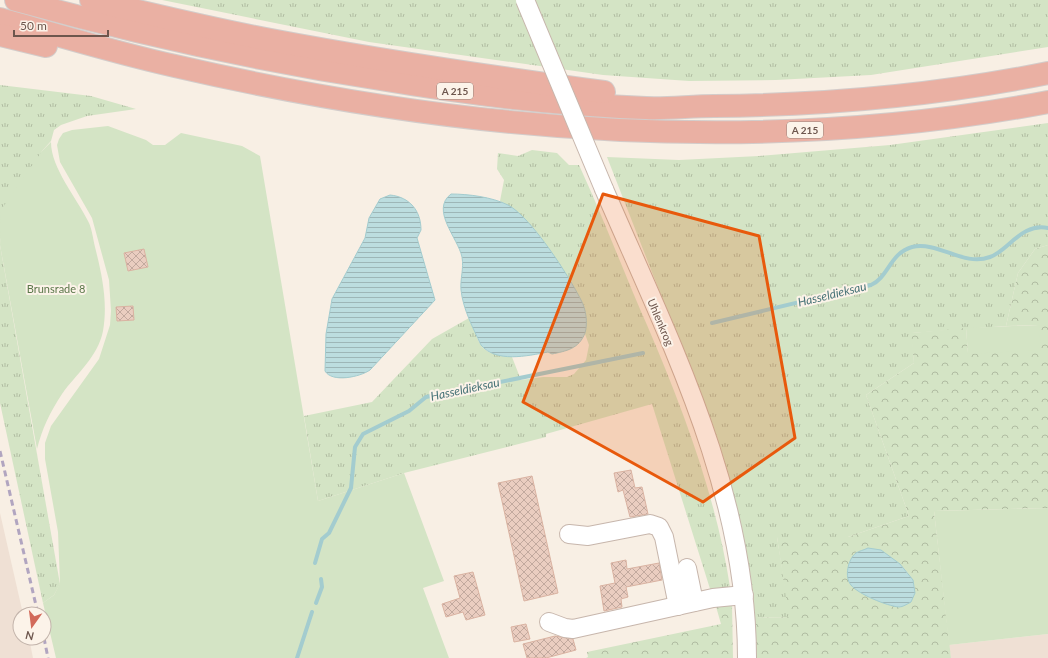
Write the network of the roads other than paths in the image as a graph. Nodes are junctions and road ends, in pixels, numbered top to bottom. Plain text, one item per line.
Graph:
1 (16, 0) edge
2 (91, 0) edge
3 (525, 0) edge
4 (0, 19) edge
5 (0, 36) edge
6 (140, 57) junction
7 (1048, 73) edge
8 (1048, 102) edge
9 (712, 106) junction
10 (569, 534) dead end
11 (687, 568) dead end
12 (744, 595) junction
13 (686, 604) junction
14 (549, 622) dead end
15 (747, 658) edge

1 - 9 highway, A 215
2 - 9 highway
3 - 12 street, Uhlenkrog, bridge
4 - 6 highway, A 215
5 - 6 highway
6 - 8 highway, A 215
7 - 9 highway, A 215
10 - 13 street
11 - 13 street
12 - 13 street
12 - 15 street, Uhlenkrog
13 - 14 street

